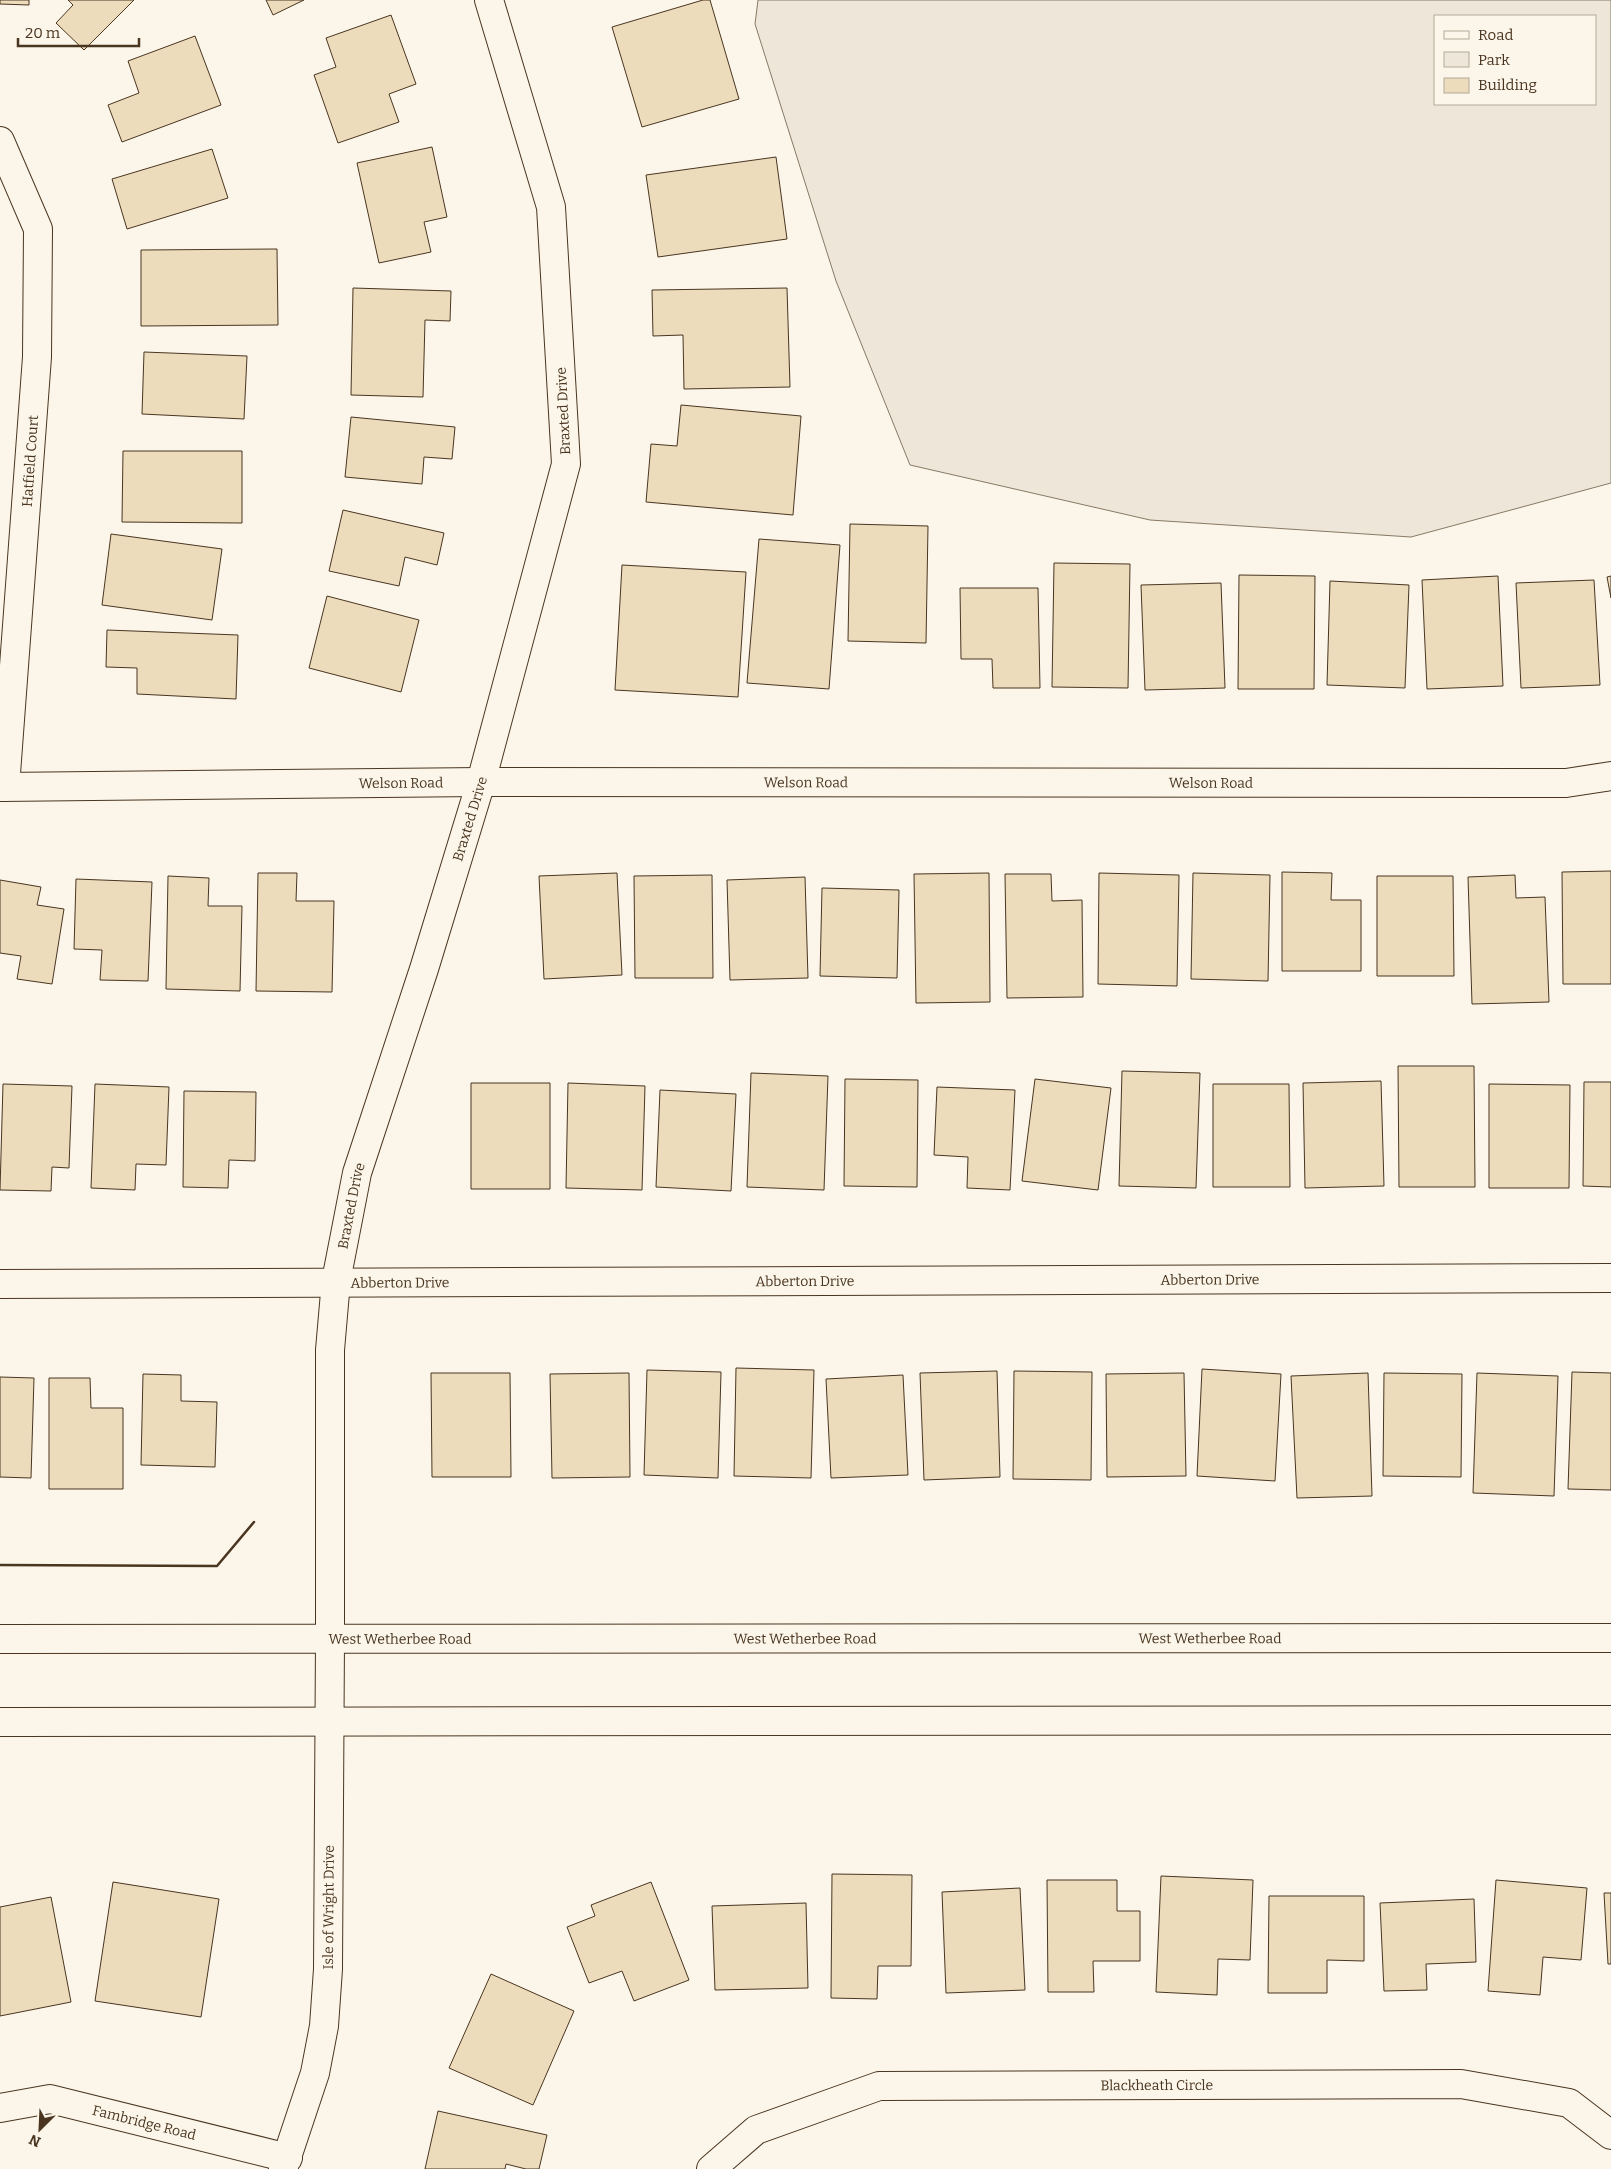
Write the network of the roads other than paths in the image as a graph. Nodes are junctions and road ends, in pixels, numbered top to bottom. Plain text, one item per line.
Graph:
1 (489, 0) edge
2 (0, 141) edge
3 (1611, 776) edge
4 (481, 782) junction
5 (3, 787) edge
6 (1611, 1278) edge
7 (336, 1281) junction
8 (0, 1284) edge
9 (1611, 1638) edge
10 (0, 1639) edge
11 (330, 1639) junction
12 (1611, 1720) edge
13 (0, 1722) edge
14 (330, 1722) junction
15 (0, 2108) edge
16 (1611, 2135) edge
17 (285, 2163) edge
18 (711, 2169) edge

1 - 4 street, Braxted Drive
2 - 5 street, Hatfield Court
3 - 4 street, Welson Road
4 - 5 street, Welson Road
4 - 7 street, Braxted Drive
6 - 7 street, Abberton Drive
7 - 8 street, Abberton Drive
7 - 11 street, Braxted Drive
9 - 11 street, West Wetherbee Road
10 - 11 street, West Wetherbee Road
11 - 14 street, Isle of Wright Drive
12 - 14 street
13 - 14 street
14 - 17 street, Isle of Wright Drive
15 - 17 street, Fambridge Road
16 - 18 street, Blackheath Circle

